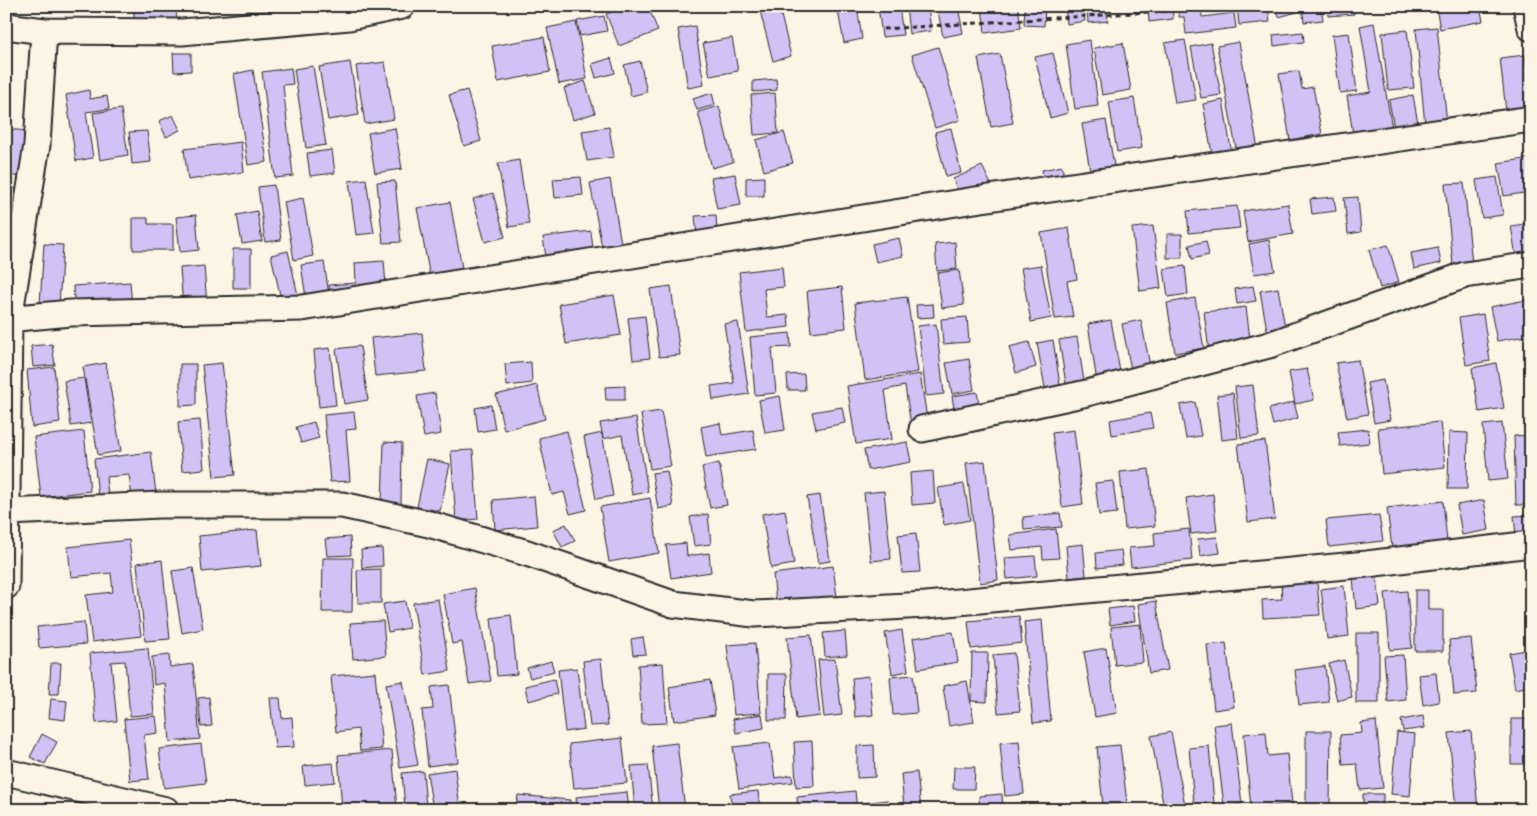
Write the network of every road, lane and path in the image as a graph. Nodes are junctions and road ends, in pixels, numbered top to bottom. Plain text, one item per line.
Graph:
1 (12, 6) edge
2 (402, 6) edge
3 (1243, 6) edge
4 (1526, 6) edge
5 (6, 25) edge
6 (1531, 28) edge
7 (883, 29) dead end
8 (44, 31) junction
9 (1531, 119) edge
10 (1531, 264) edge
11 (8, 319) edge
12 (922, 429) dead end
13 (8, 512) junction
14 (1531, 544) edge
15 (6, 586) edge
16 (6, 772) edge
17 (166, 810) edge

1 - 5 street
2 - 8 street
3 - 7 path
4 - 6 street
5 - 8 street
8 - 11 street
9 - 11 street
10 - 12 street
11 - 13 street
13 - 14 street
13 - 15 street
16 - 17 street

